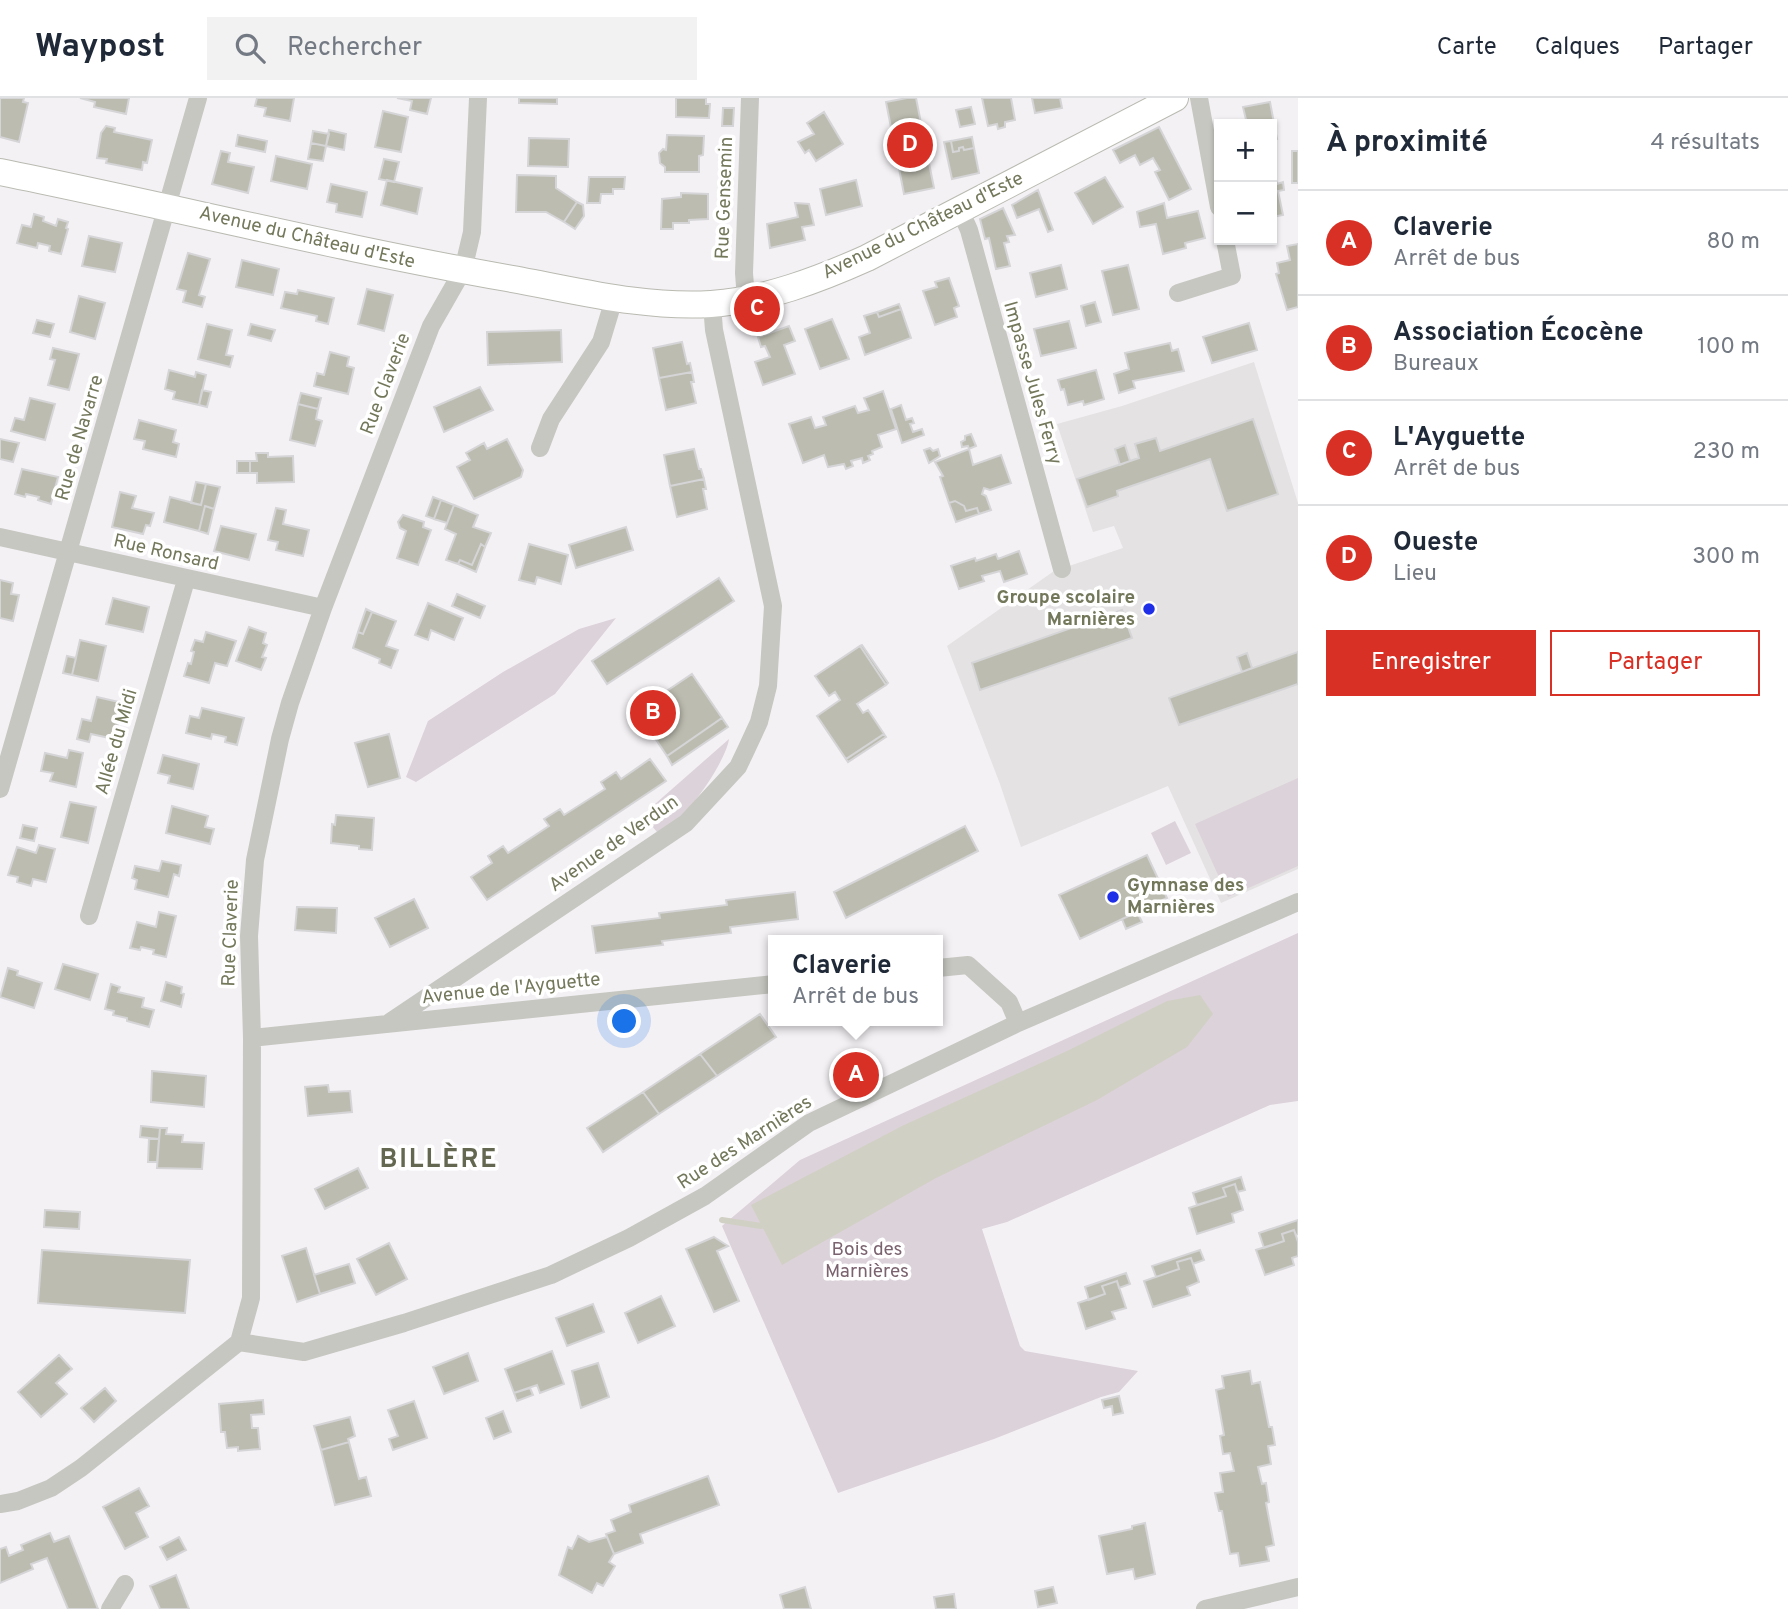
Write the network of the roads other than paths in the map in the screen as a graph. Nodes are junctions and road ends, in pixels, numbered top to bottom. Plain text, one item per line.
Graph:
1 (198, 98) edge
2 (478, 98) edge
3 (750, 98) edge
4 (1175, 98) edge
5 (1199, 98) edge
6 (0, 173) edge
7 (1214, 182) edge
8 (167, 206) junction
9 (960, 210) junction
10 (1226, 245) edge
11 (463, 270) junction
12 (1178, 293) dead end
13 (614, 299) junction
14 (746, 299) junction
15 (712, 304) junction
16 (540, 448) dead end
17 (0, 537) edge
18 (69, 553) junction
19 (1062, 569) dead end
20 (186, 580) junction
21 (323, 608) junction
22 (0, 789) edge
23 (1298, 902) edge
24 (89, 916) dead end
25 (943, 968) edge
26 (768, 985) edge
27 (390, 1022) junction
28 (1018, 1023) junction
29 (252, 1038) junction
30 (239, 1342) junction
31 (0, 1504) edge
32 (125, 1584) dead end
33 (1296, 1588) edge
34 (110, 1609) edge
35 (1205, 1609) edge

1 - 8 street, Rue de Navarre
2 - 11 street, Rue Claverie
3 - 14 street, Rue Gensemin
4 - 9 street, Avenue du Château d'Este
5 - 7 street
6 - 8 street, Avenue du Château d'Este
8 - 11 street, Avenue du Château d'Este
8 - 18 street, Rue de Navarre
9 - 14 street, Avenue du Château d'Este
9 - 19 street, Impasse Jules Ferry
10 - 12 street
11 - 13 street, Avenue du Château d'Este
11 - 21 street, Rue Claverie
13 - 15 street, Avenue du Château d'Este
13 - 16 street
14 - 15 street, Avenue du Château d'Este
15 - 27 street, Avenue de Verdun
17 - 18 street, Rue Ronsard
18 - 20 street, Rue Ronsard
18 - 22 street, Rue de Navarre
20 - 21 street, Rue Ronsard
20 - 24 street, Allée du Midi
21 - 29 street, Rue Claverie
23 - 28 street, Rue des Marnières
25 - 28 street
26 - 27 street, Avenue de l'Ayguette
27 - 29 street, Avenue de l'Ayguette
28 - 30 street, Rue des Marnières
29 - 30 street, Rue Claverie
30 - 31 street
32 - 34 street
33 - 35 street

